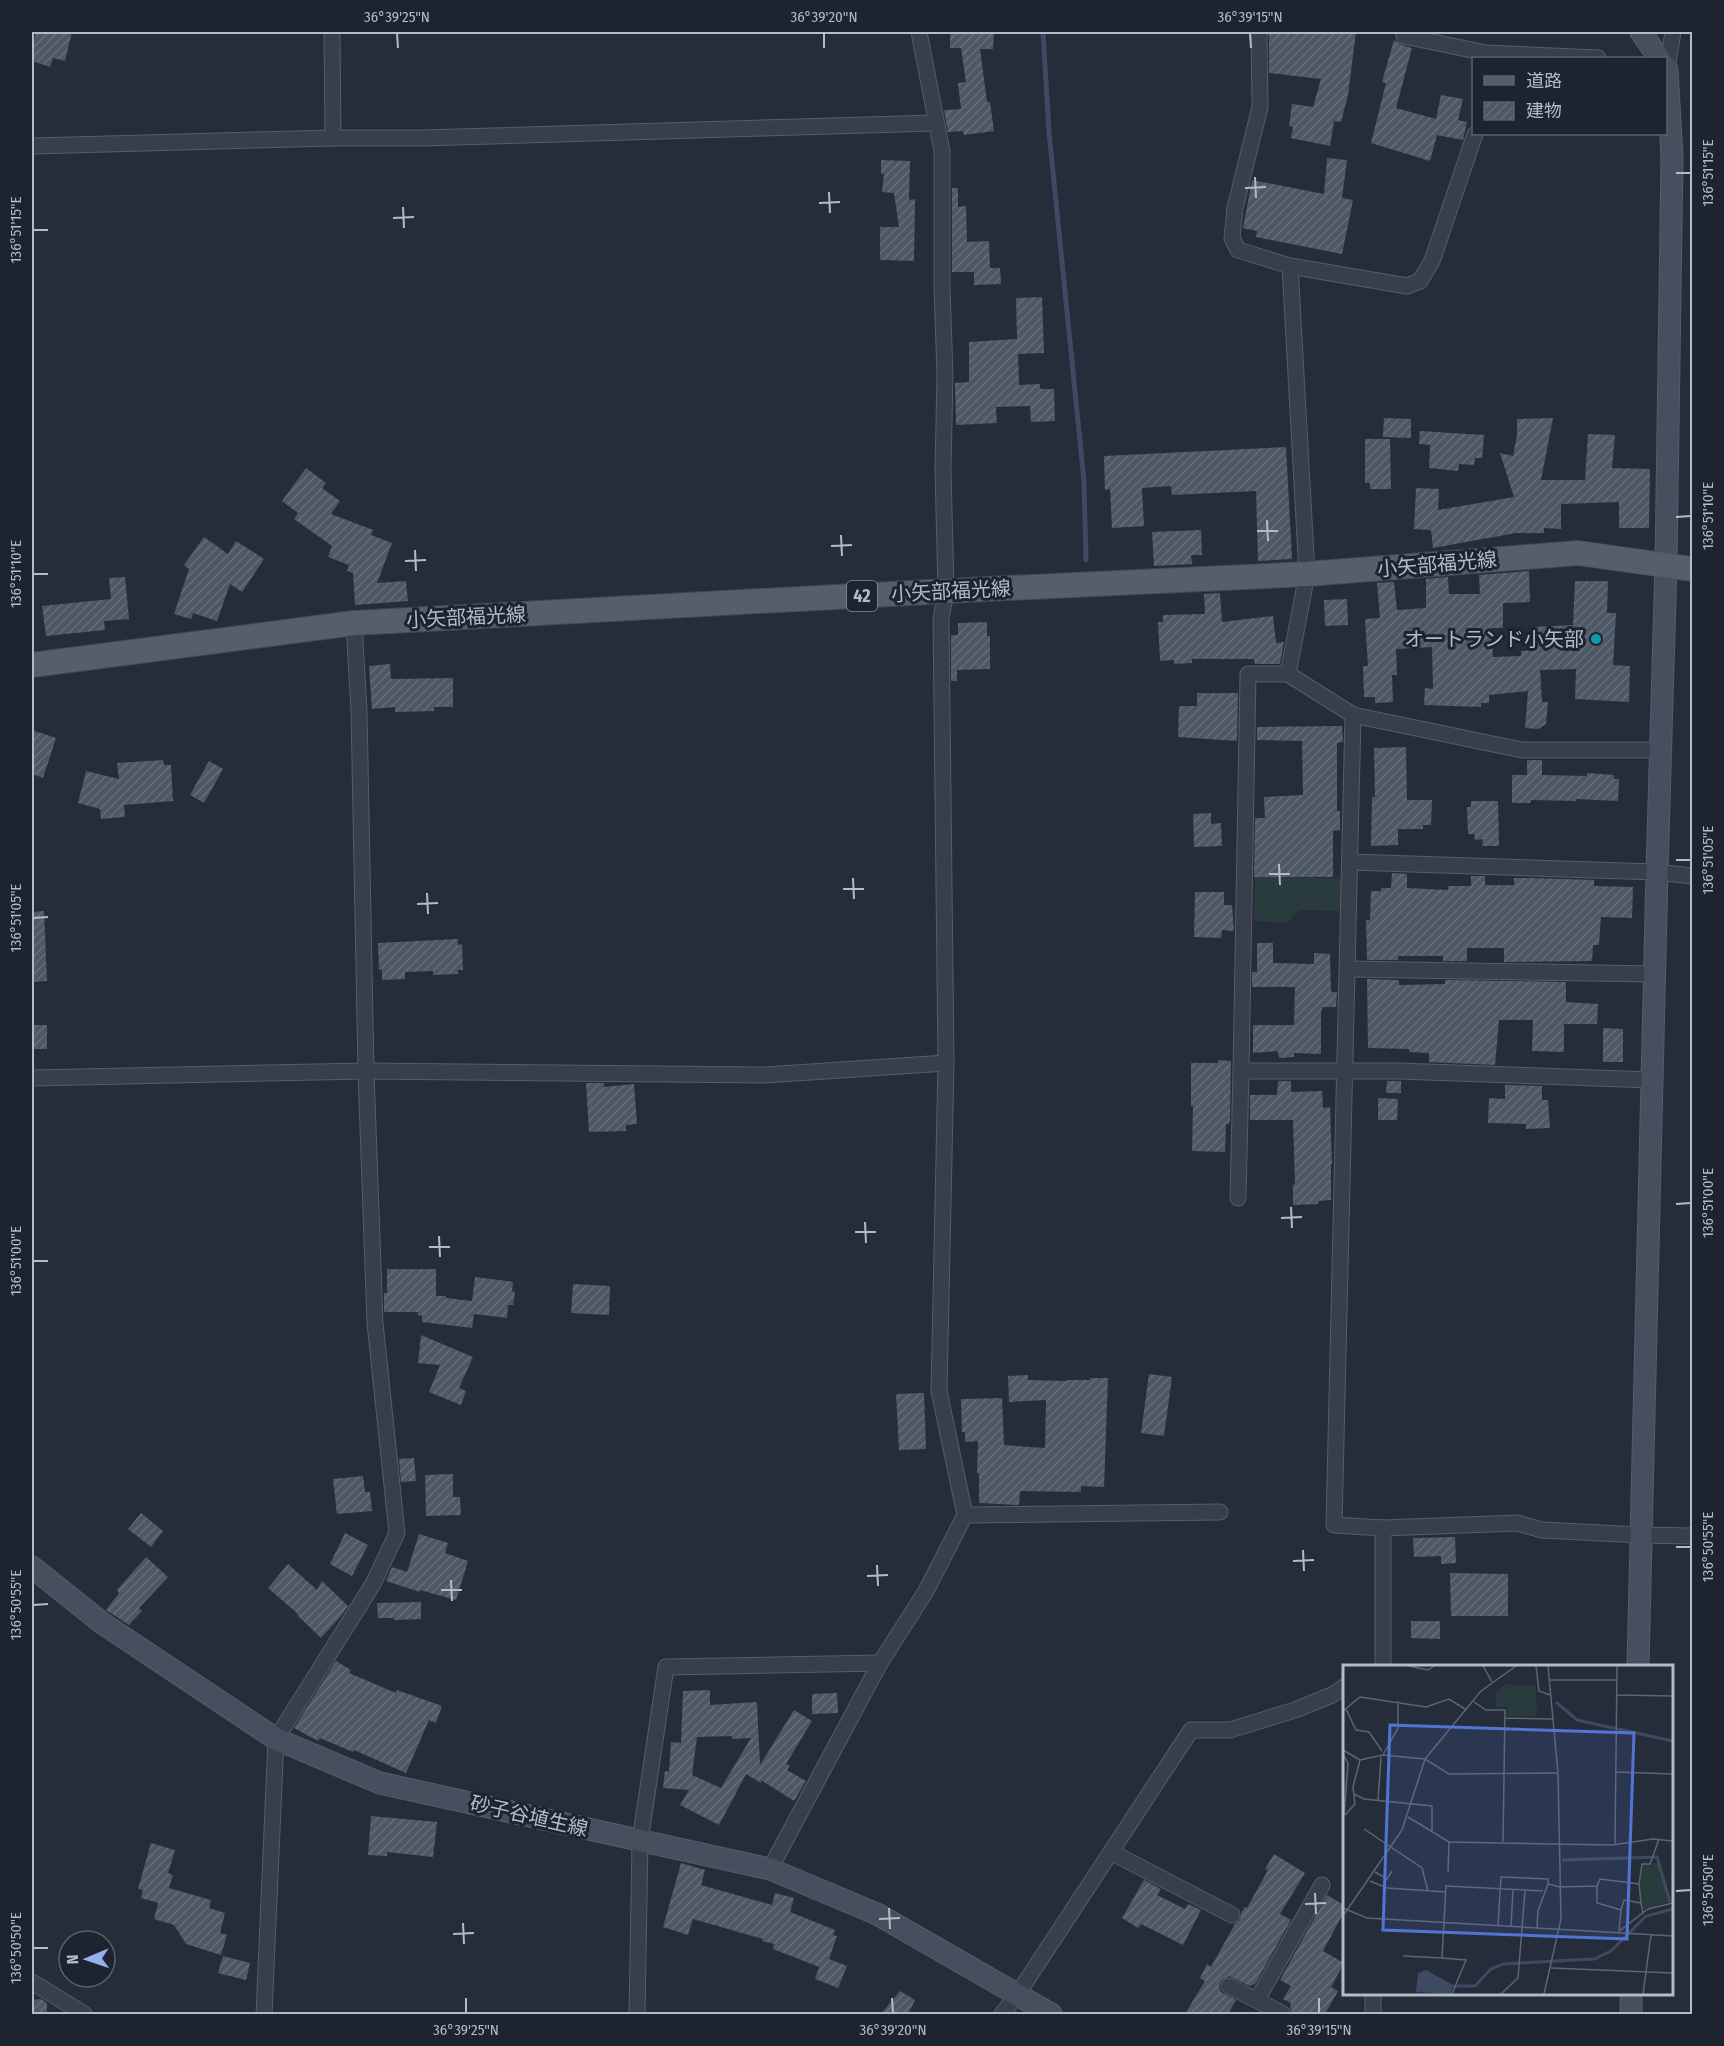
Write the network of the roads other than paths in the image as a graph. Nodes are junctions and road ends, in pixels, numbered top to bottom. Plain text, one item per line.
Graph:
1 (332, 32) edge
2 (919, 32) edge
3 (1259, 32) edge
4 (1404, 32) edge
5 (1641, 32) edge
6 (1673, 32) edge
7 (1486, 56) edge
8 (1542, 57) edge
9 (1658, 57) edge
10 (1666, 57) edge
11 (1667, 100) edge
12 (936, 123) junction
13 (1475, 135) edge
14 (333, 138) junction
15 (32, 146) edge
16 (1290, 266) junction
17 (1666, 564) junction
18 (1692, 569) edge
19 (1307, 574) junction
20 (946, 591) junction
21 (354, 623) junction
22 (32, 664) edge
23 (1288, 674) junction
24 (1353, 715) junction
25 (1662, 750) junction
26 (1350, 862) junction
27 (1657, 873) junction
28 (1692, 876) edge
29 (1348, 969) junction
30 (1654, 974) junction
31 (946, 1063) junction
32 (1345, 1070) junction
33 (366, 1071) junction
34 (1241, 1071) junction
35 (32, 1078) edge
36 (1652, 1080) junction
37 (1238, 1198) dead end
38 (1220, 1512) dead end
39 (965, 1515) junction
40 (1383, 1528) junction
41 (1640, 1535) junction
42 (1692, 1536) edge
43 (32, 1568) edge
44 (880, 1663) junction
45 (1383, 1665) edge
46 (1638, 1665) edge
47 (1343, 1688) edge
48 (276, 1739) junction
49 (640, 1840) junction
50 (1111, 1852) junction
51 (770, 1869) junction
52 (1322, 1885) dead end
53 (1232, 1915) dead end
54 (32, 1982) edge
55 (1229, 1986) dead end
56 (1017, 1995) junction
57 (1374, 1995) edge
58 (1631, 1995) edge
59 (1257, 2000) junction
60 (84, 2014) edge
61 (264, 2014) edge
62 (637, 2014) edge
63 (1002, 2014) edge
64 (1051, 2014) edge
65 (1283, 2014) edge
66 (1373, 2014) edge
67 (1631, 2014) edge

1 - 14 street
2 - 12 street
3 - 16 street
4 - 7 street
5 - 9 street
6 - 10 street
7 - 8 street
11 - 17 street
12 - 14 street
12 - 20 street
13 - 16 street
14 - 15 street
16 - 19 street
17 - 18 main road, 小矢部福光線 / 42
17 - 19 main road, 小矢部福光線 / 42
17 - 25 street
19 - 20 main road, 小矢部福光線 / 42
19 - 23 street
20 - 21 main road, 小矢部福光線 / 42
20 - 31 street
21 - 22 main road, 小矢部福光線 / 42
21 - 33 street
23 - 24 street
23 - 34 street
24 - 25 street
24 - 26 street
25 - 27 street
26 - 27 street
26 - 29 street
27 - 28 street
27 - 30 street
29 - 30 street
29 - 32 street
30 - 36 street
31 - 33 street
31 - 39 street
32 - 34 street
32 - 36 street
32 - 40 street
33 - 35 street
33 - 48 street
34 - 37 street
36 - 41 street
38 - 39 street
39 - 44 street
40 - 41 street
40 - 45 street
41 - 42 street
41 - 46 street
43 - 48 street, 砂子谷埴生線
44 - 49 street
44 - 51 street
47 - 50 street
48 - 49 street, 砂子谷埴生線
48 - 61 street
49 - 51 street, 砂子谷埴生線
49 - 62 street
50 - 53 street
50 - 56 street
51 - 56 street, 砂子谷埴生線
52 - 59 street
54 - 60 street
55 - 59 street
56 - 63 street
56 - 64 street, 砂子谷埴生線
57 - 66 street
58 - 67 street
59 - 65 street

